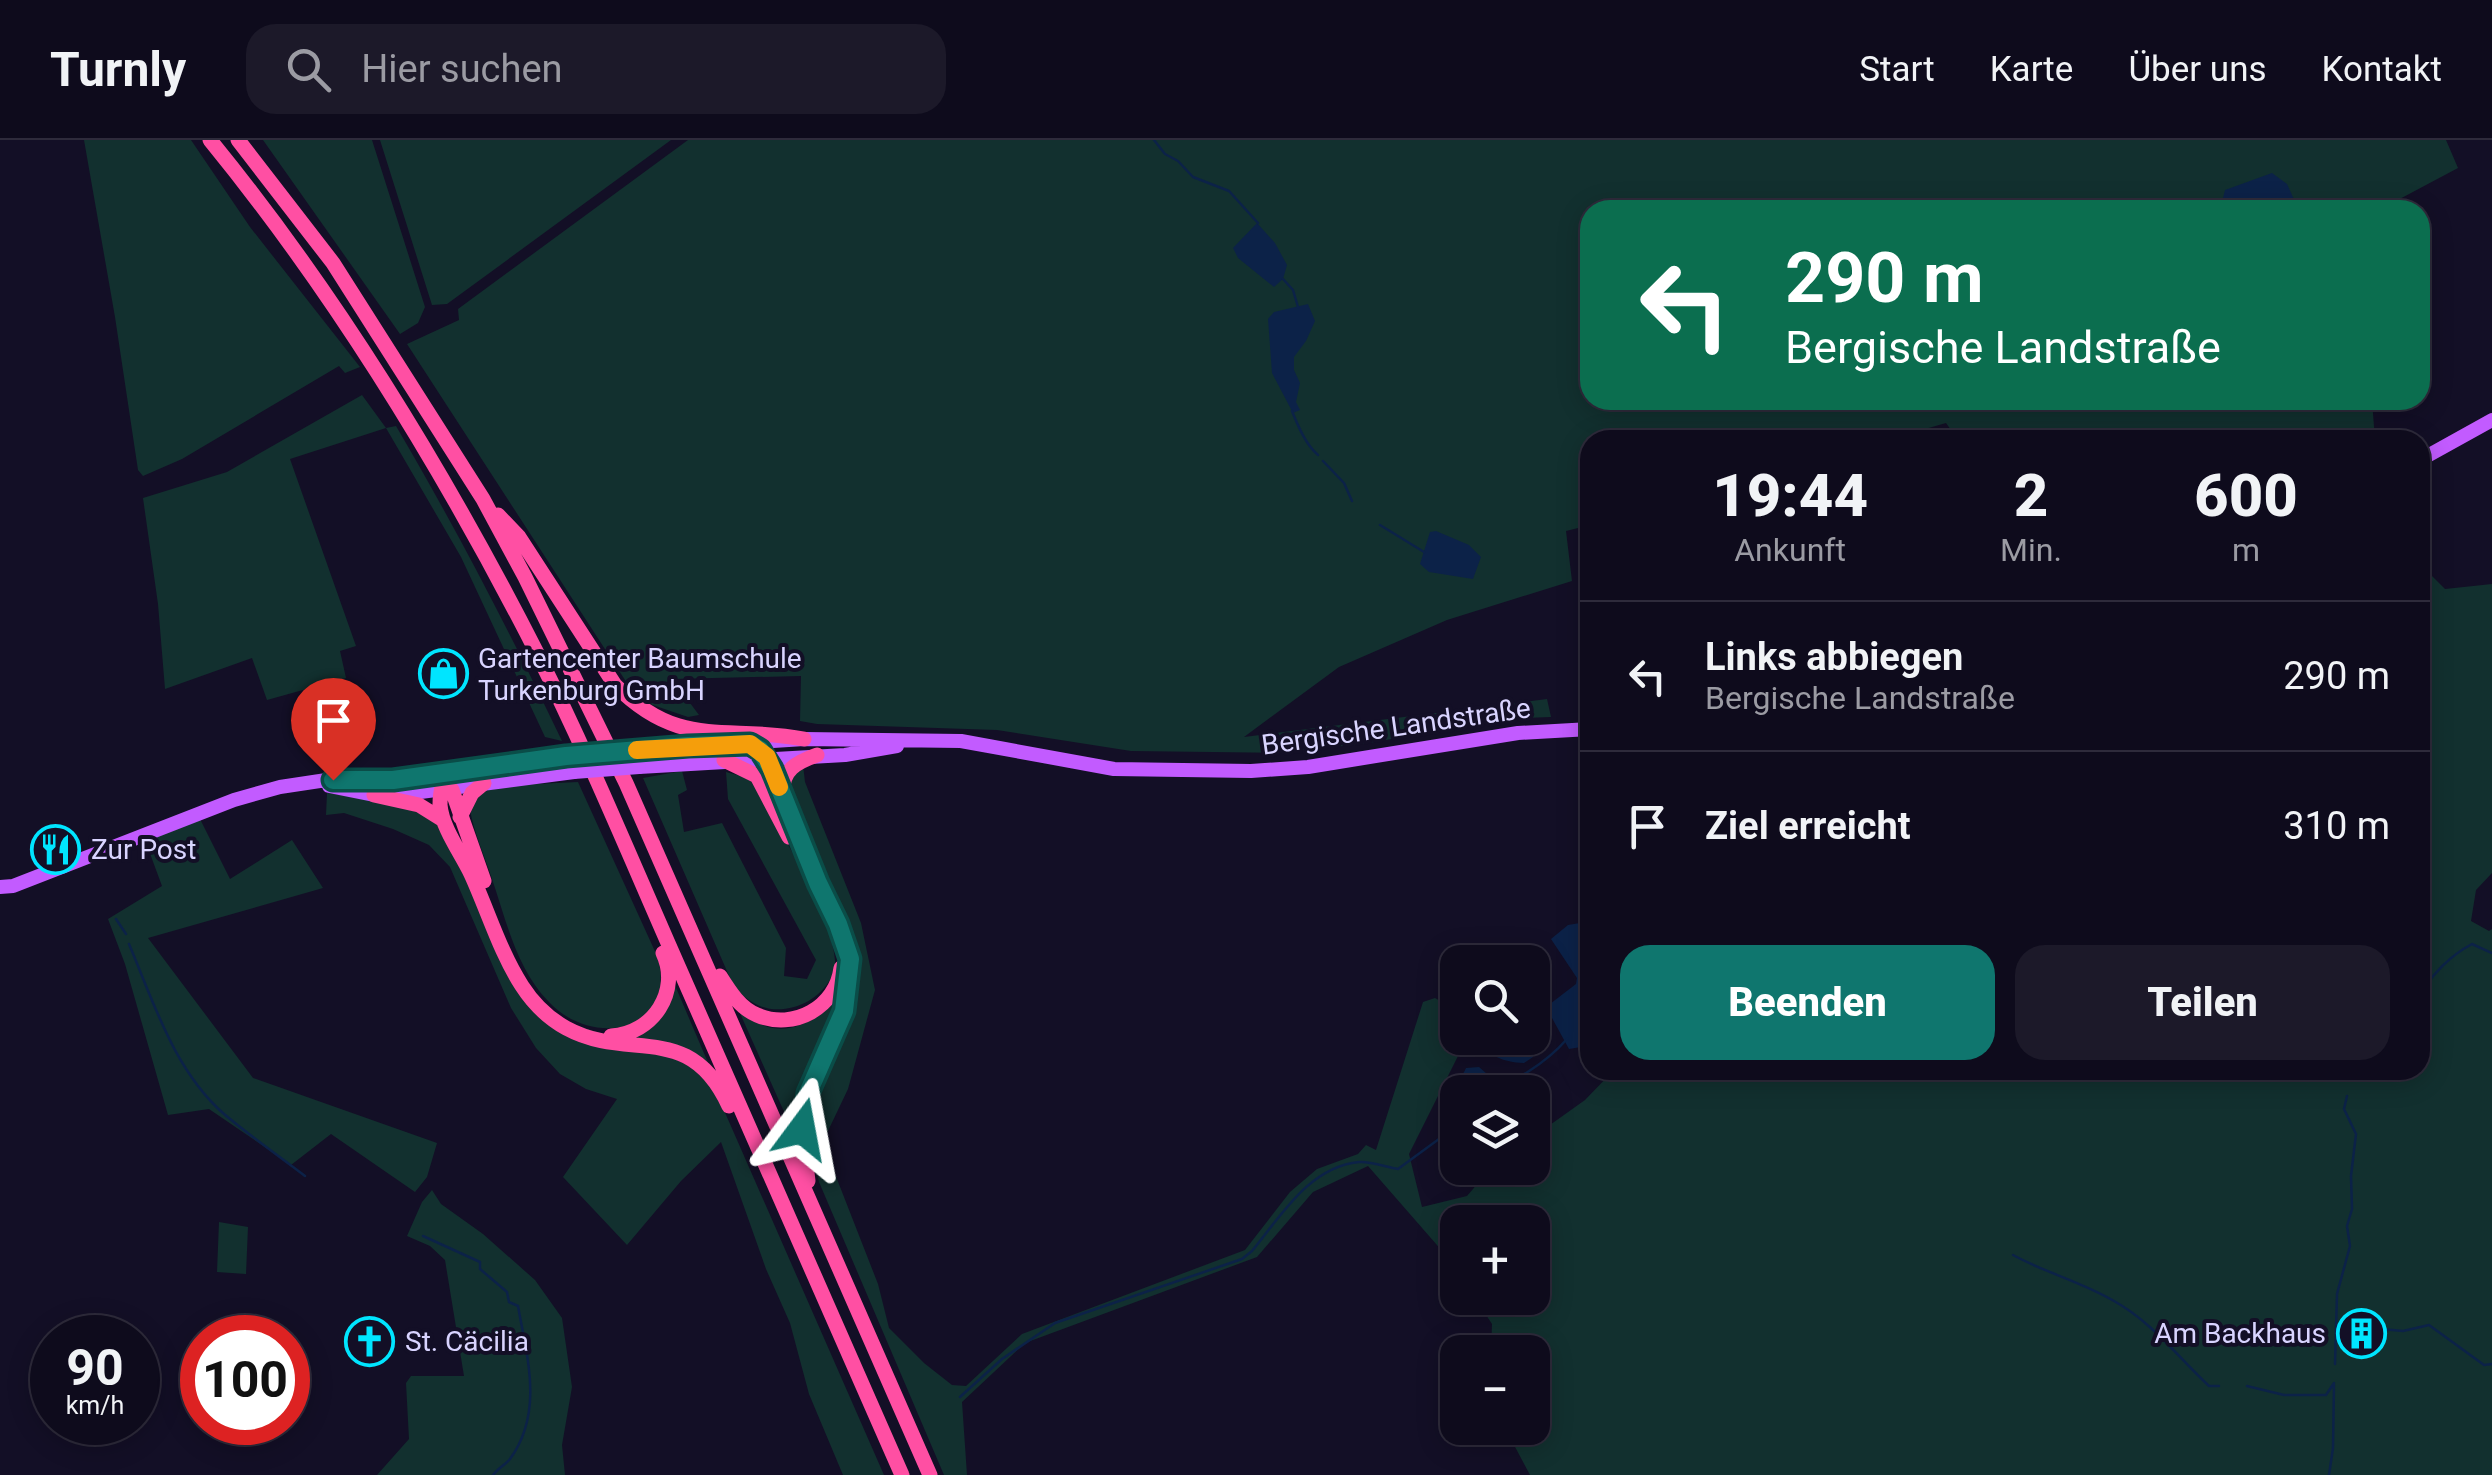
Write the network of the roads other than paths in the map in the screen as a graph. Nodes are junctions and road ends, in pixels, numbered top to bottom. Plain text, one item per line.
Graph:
1 (210, 140) edge
2 (238, 140) edge
3 (2492, 420) edge
4 (2430, 454) edge
5 (483, 499) junction
6 (1580, 730) edge
7 (804, 740) junction
8 (912, 742) junction
9 (750, 744) junction
10 (817, 755) junction
11 (767, 757) junction
12 (724, 760) junction
13 (407, 778) junction
14 (444, 780) junction
15 (319, 782) junction
16 (484, 783) junction
17 (379, 795) junction
18 (784, 798) junction
19 (460, 817) junction
20 (443, 820) junction
21 (6, 887) edge
22 (0, 897) edge
23 (684, 912) junction
24 (658, 920) junction
25 (766, 1165) junction
26 (811, 1199) junction
27 (902, 1475) edge
28 (930, 1475) edge

1 - 24 highway
2 - 5 highway
3 - 4 main road
5 - 7 highway
5 - 23 highway
6 - 8 main road, Bergische Landstraße
7 - 8 main road, Bergische Landstraße
7 - 9 main road, Bergische Landstraße
8 - 10 main road, Bergische Landstraße
9 - 11 highway
9 - 14 main road, Bergische Landstraße, bridge
10 - 11 main road, Bergische Landstraße
10 - 18 highway
11 - 12 main road, Bergische Landstraße
11 - 18 highway
12 - 16 main road, Bergische Landstraße, bridge
12 - 23 highway
13 - 14 main road, Bergische Landstraße
13 - 15 main road, Bergische Landstraße
13 - 17 main road
14 - 16 main road, Bergische Landstraße
14 - 17 main road, Bergische Landstraße
14 - 19 highway
14 - 20 highway
15 - 17 main road, Bergische Landstraße
15 - 21 main road, Bergische Landstraße
16 - 19 highway
17 - 20 highway
18 - 26 highway
19 - 24 highway
20 - 25 highway
21 - 22 main road, Bergische Landstraße
23 - 26 highway
24 - 25 highway
25 - 27 highway
26 - 28 highway

